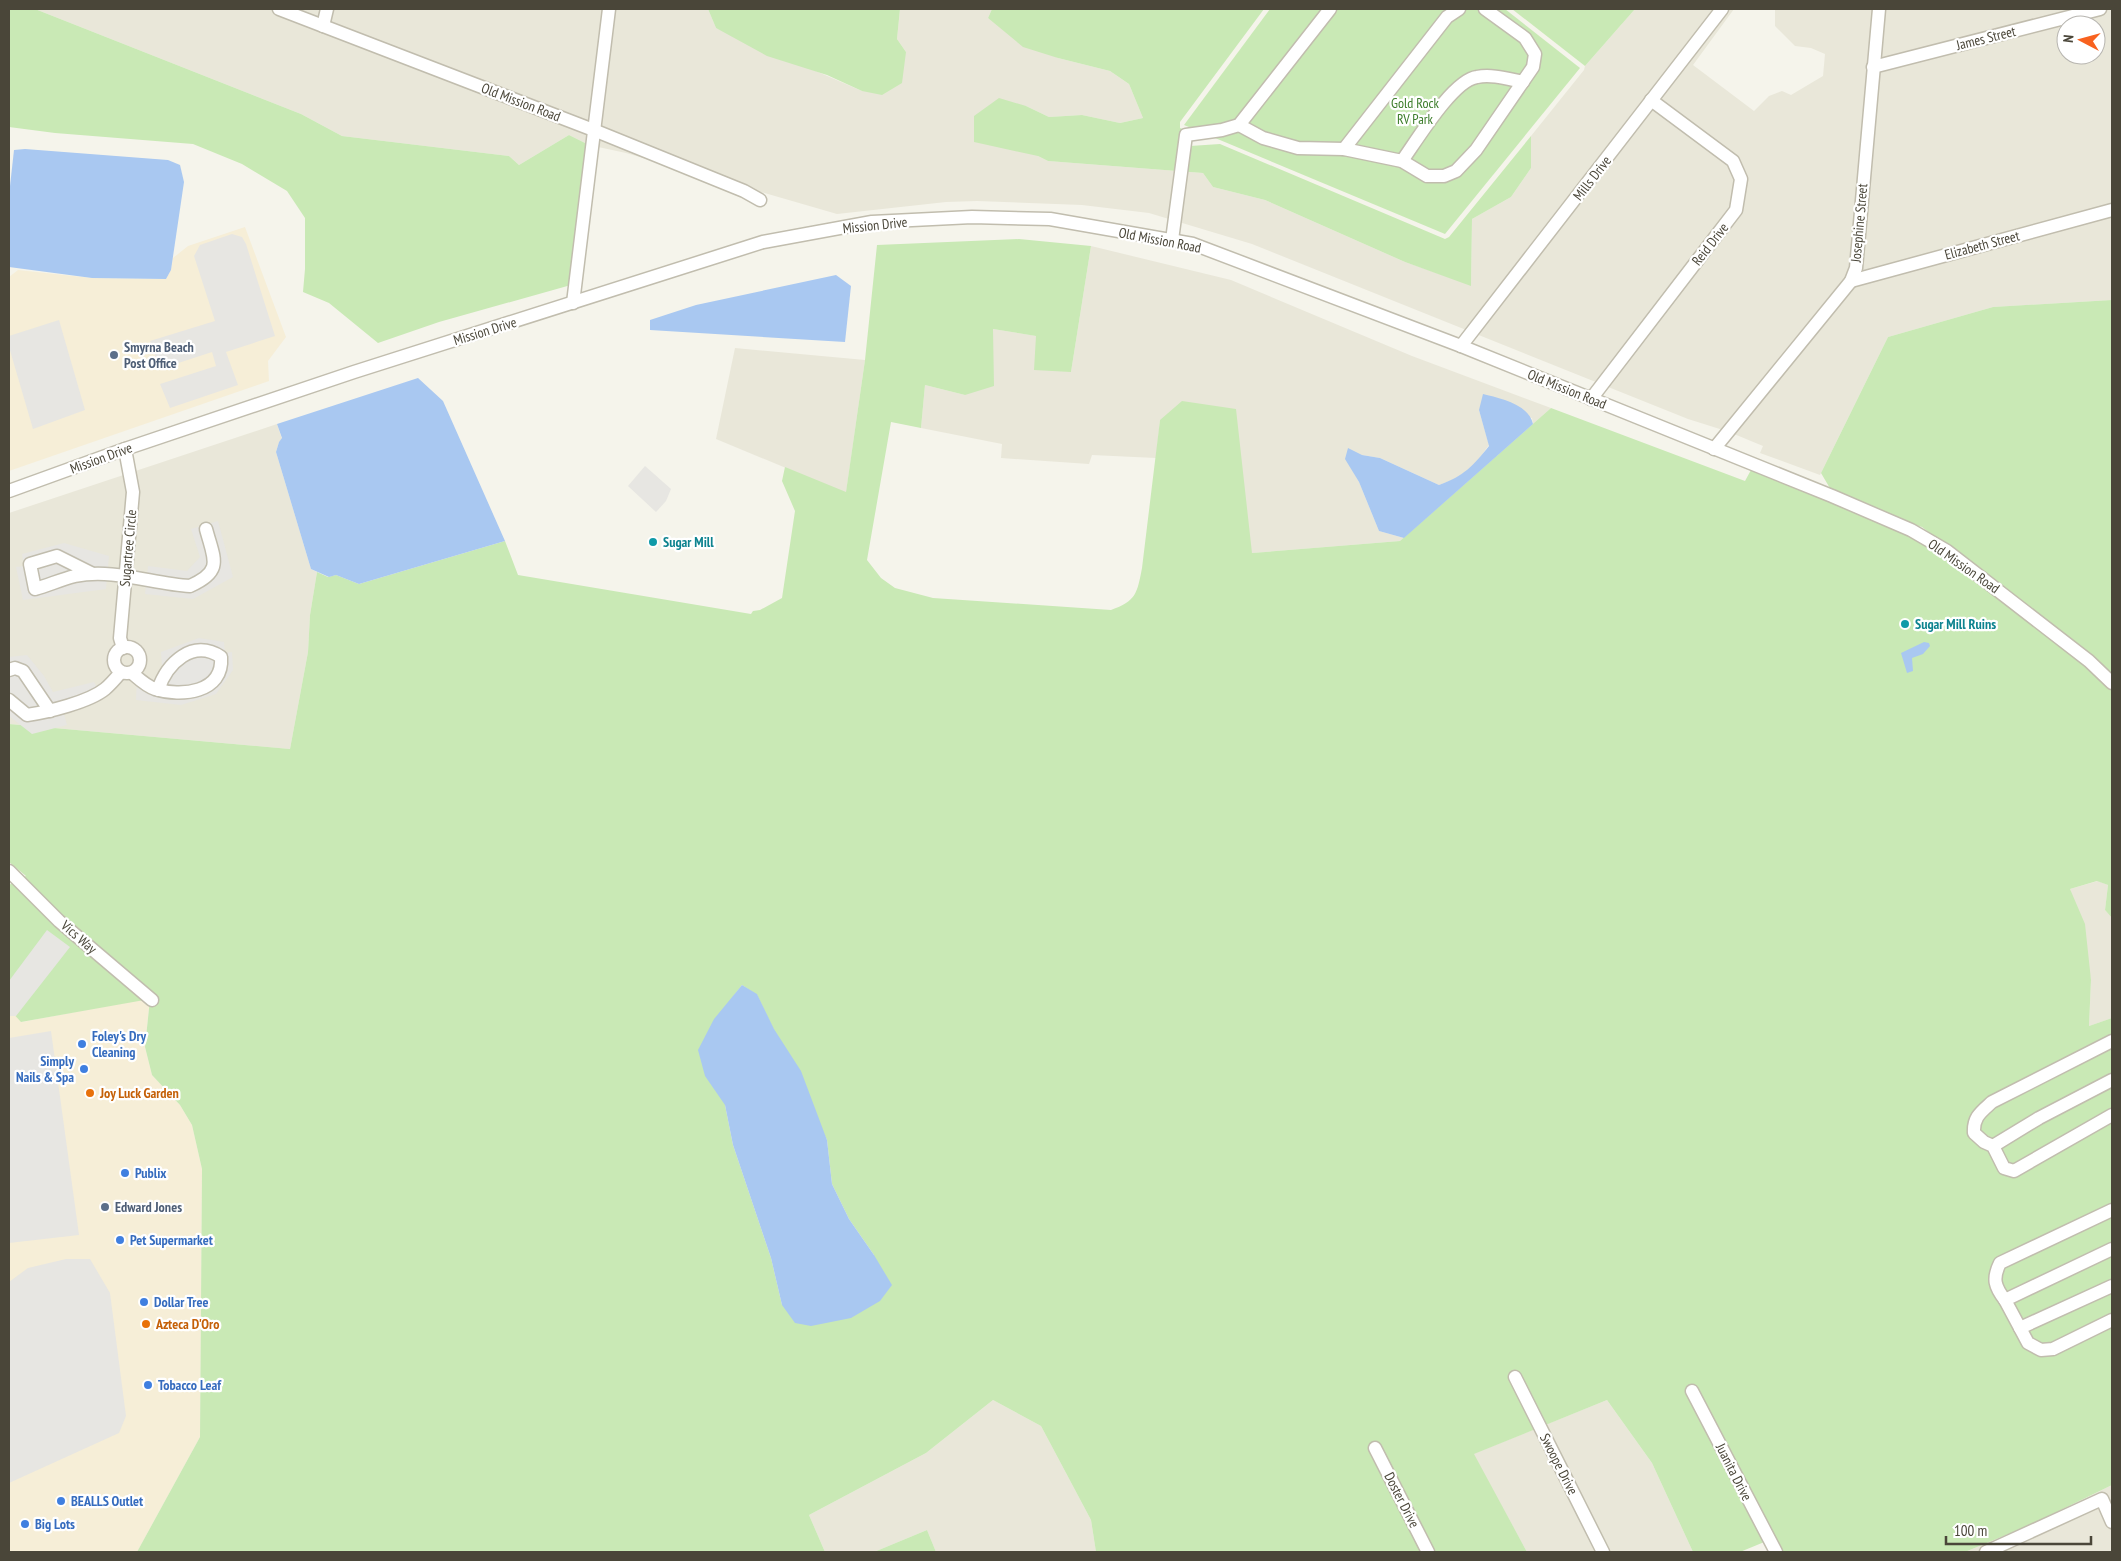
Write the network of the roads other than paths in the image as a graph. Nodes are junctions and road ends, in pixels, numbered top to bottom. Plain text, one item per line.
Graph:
1 (280, 9) edge
2 (328, 9) edge
3 (609, 9) edge
4 (1330, 9) edge
5 (1459, 9) edge
6 (1485, 9) edge
7 (1722, 9) edge
8 (1879, 9) edge
9 (2100, 9) edge
10 (323, 26) junction
11 (1873, 67) junction
12 (1523, 82) junction
13 (1651, 100) junction
14 (1238, 124) junction
15 (596, 131) junction
16 (1344, 149) junction
17 (1402, 161) junction
18 (760, 200) dead end
19 (2112, 210) edge
20 (972, 217) joint
21 (1172, 240) junction
22 (1851, 281) junction
23 (573, 303) junction
24 (1461, 346) junction
25 (1591, 399) junction
26 (125, 449) junction
27 (1714, 449) junction
28 (9, 492) edge
29 (206, 529) dead end
30 (92, 574) dead end
31 (126, 577) junction
32 (123, 648) junction
33 (9, 670) edge
34 (126, 672) junction
35 (2112, 683) edge
36 (158, 690) junction
37 (9, 700) edge
38 (50, 711) junction
39 (9, 871) edge
40 (152, 1000) dead end
41 (2112, 1041) edge
42 (2112, 1080) edge
43 (2112, 1115) edge
44 (1993, 1146) junction
45 (2112, 1210) edge
46 (2112, 1249) edge
47 (2112, 1286) edge
48 (2005, 1300) junction
49 (2112, 1320) edge
50 (2020, 1328) junction
51 (1515, 1377) dead end
52 (1692, 1391) dead end
53 (1375, 1448) dead end
54 (2112, 1522) edge
55 (1428, 1552) edge
56 (1603, 1552) edge
57 (1776, 1552) edge
58 (1986, 1552) edge

1 - 10 street, Old Mission Road
2 - 10 street
3 - 15 street
4 - 14 street
5 - 16 street
6 - 12 street
7 - 13 street, Mills Drive
8 - 11 street, Josephine Street
9 - 11 street, James Street
10 - 15 street, Old Mission Road
11 - 22 street, Josephine Street
12 - 17 street
12 - 17 street
13 - 24 street, Mills Drive
13 - 25 street, Reid Drive
14 - 16 street
14 - 21 street
15 - 18 street, Old Mission Road
15 - 23 street
16 - 17 street
19 - 22 street, Elizabeth Street
20 - 21 street, Old Mission Road
20 - 23 street, Mission Drive
21 - 24 street, Old Mission Road
22 - 27 street, Josephine Street
23 - 26 street, Mission Drive
24 - 25 street, Old Mission Road
25 - 27 street, Old Mission Road
26 - 28 street, Mission Drive
26 - 31 street, Sugartree Circle
27 - 35 street, Old Mission Road
29 - 31 street
30 - 31 street
31 - 32 street, Sugartree Circle
32 - 34 street
32 - 34 street
33 - 38 street
34 - 36 street
34 - 38 street
36 - 36 street
37 - 38 street
39 - 40 street, Vics Way
41 - 44 street
42 - 44 street
43 - 44 street
45 - 48 street
46 - 48 street
47 - 50 street
48 - 50 street
49 - 50 street
51 - 56 street, Swoope Drive
52 - 57 street, Juanita Drive
53 - 55 street, Doster Drive
54 - 58 street

